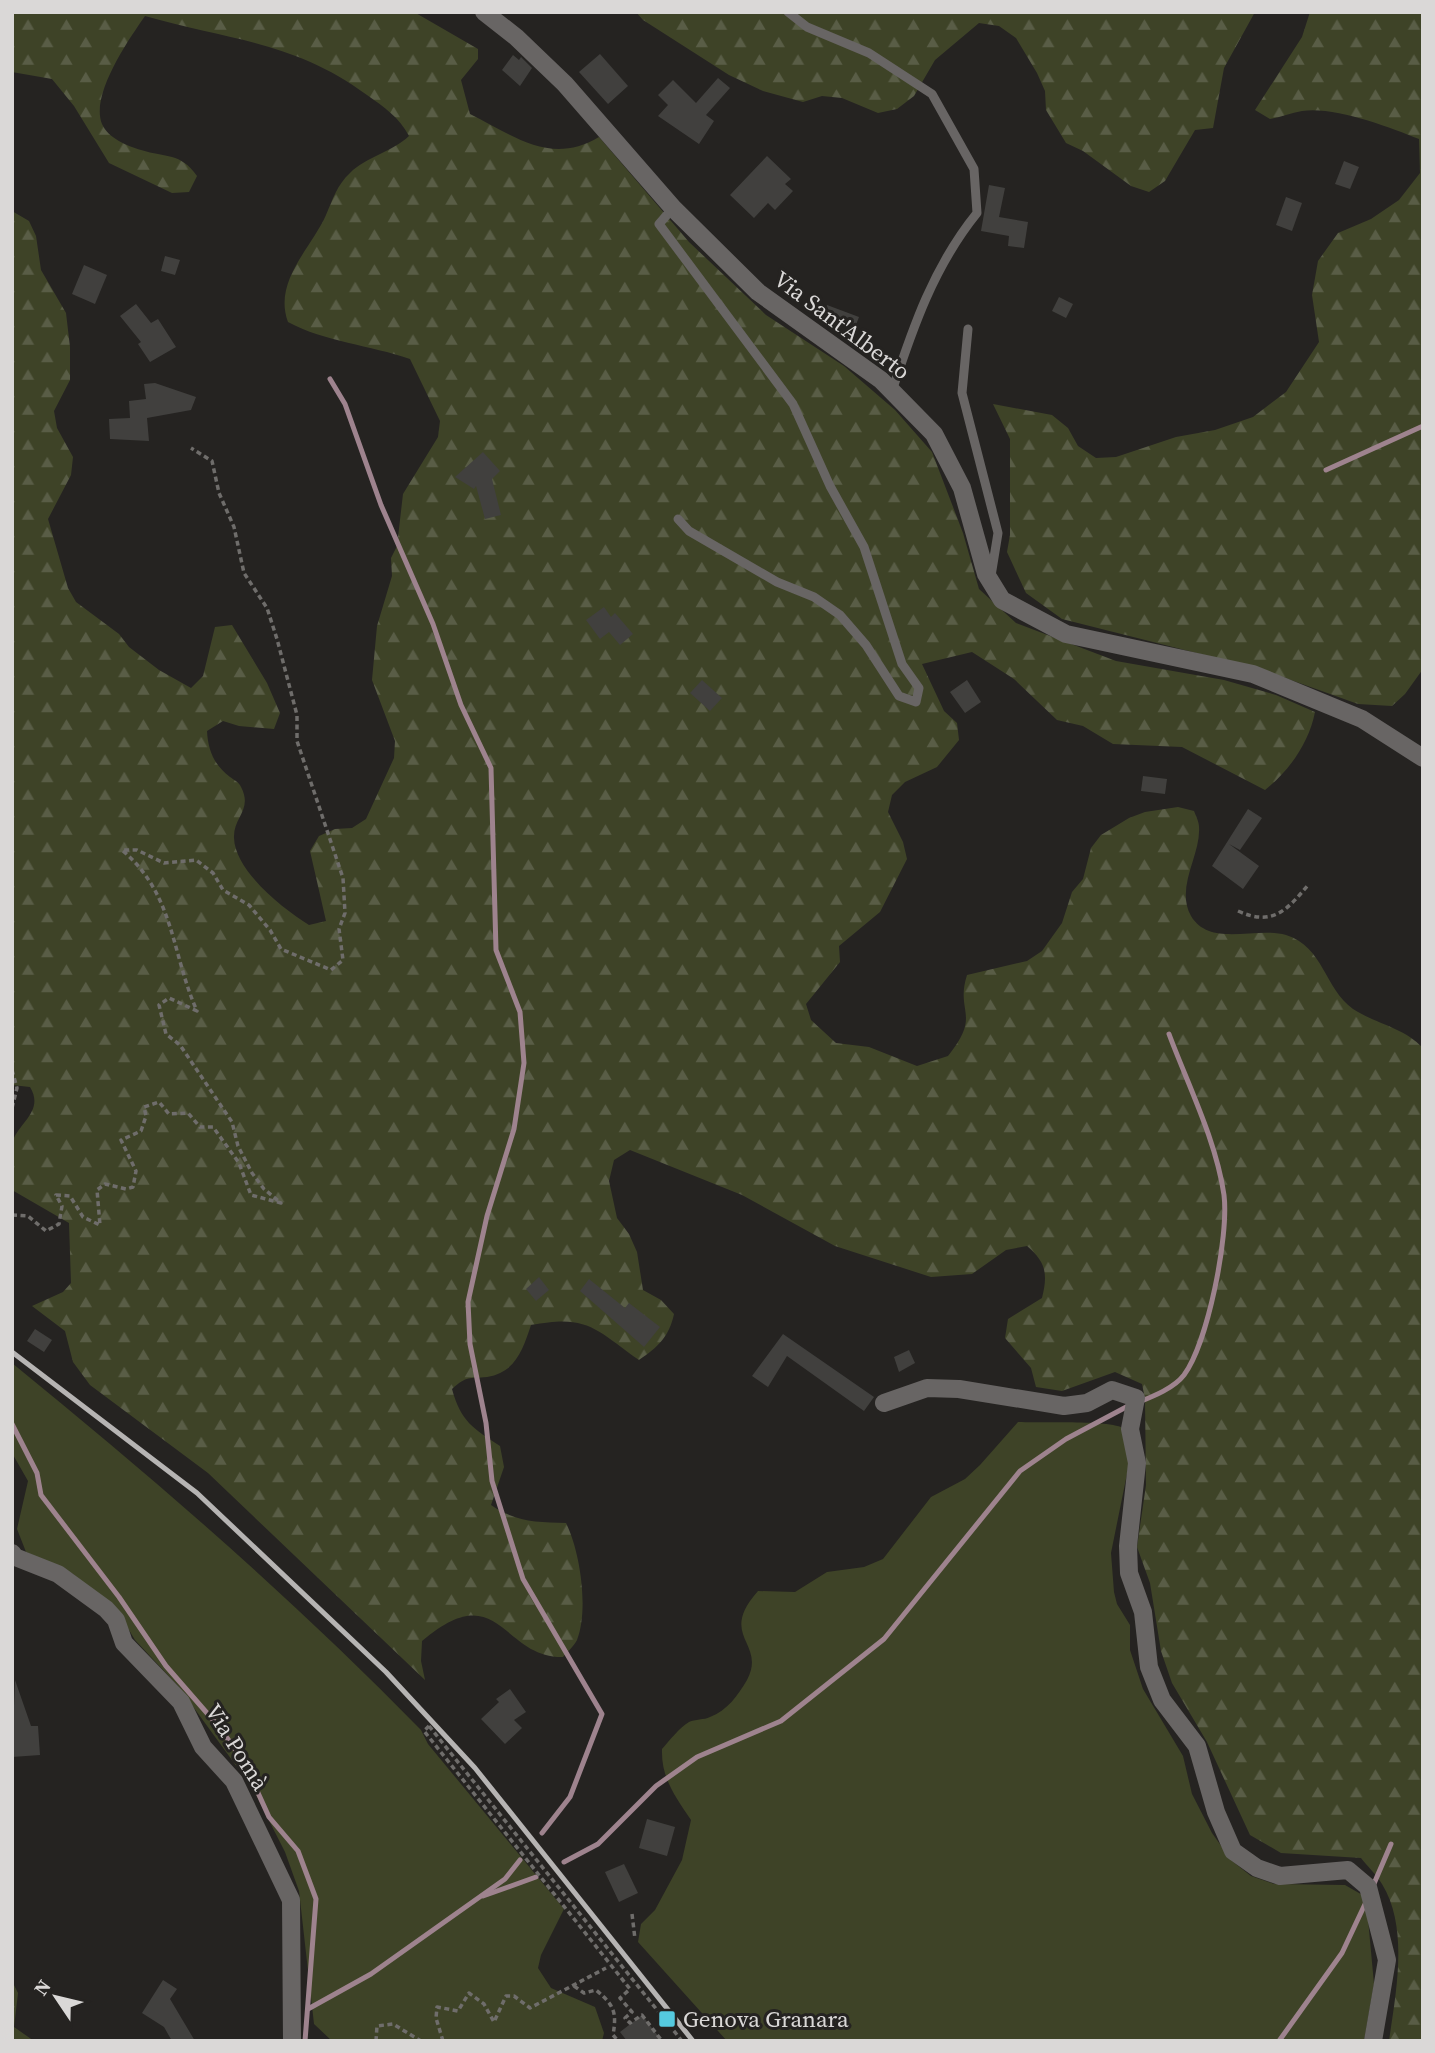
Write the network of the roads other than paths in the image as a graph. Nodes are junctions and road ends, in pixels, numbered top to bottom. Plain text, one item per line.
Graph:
1 (484, 12) edge
2 (788, 12) edge
3 (673, 208) junction
4 (968, 329) dead end
5 (891, 391) junction
6 (678, 519) dead end
7 (990, 581) junction
8 (1423, 758) edge
9 (884, 1403) dead end
10 (12, 1553) edge
11 (292, 2041) edge
12 (1373, 2041) edge

1 - 3 street, Via Sant'Alberto
2 - 5 lane
3 - 5 street, Via Sant'Alberto
3 - 6 lane
4 - 7 lane
5 - 7 street, Via Sant'Alberto
7 - 8 street, Via Sant'Alberto
9 - 12 street
10 - 11 street, Via Pomà

